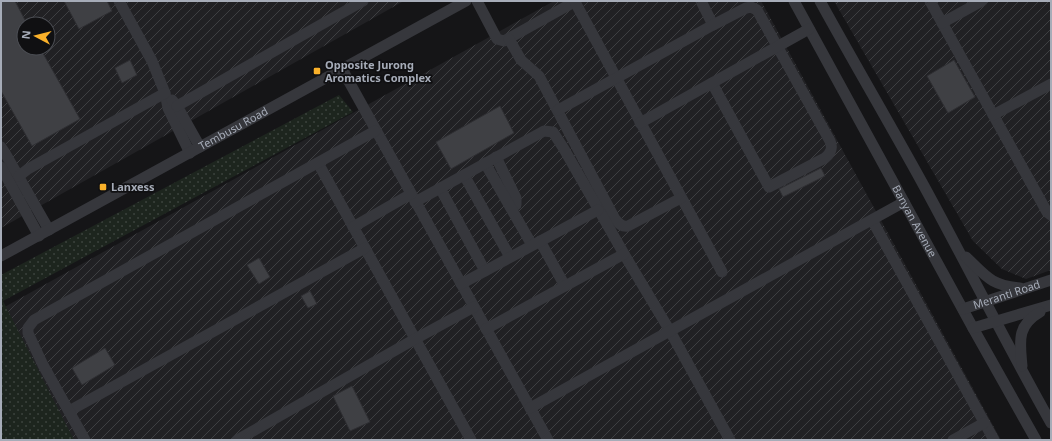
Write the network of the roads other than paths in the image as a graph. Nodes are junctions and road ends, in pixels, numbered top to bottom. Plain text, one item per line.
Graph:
1 (119, 1) edge
2 (363, 1) edge
3 (466, 1) edge
4 (477, 1) edge
5 (575, 1) edge
6 (701, 1) edge
7 (794, 1) edge
8 (820, 1) edge
9 (930, 1) edge
10 (982, 1) edge
11 (942, 23) junction
12 (713, 25) junction
13 (809, 29) junction
14 (509, 39) junction
15 (778, 47) junction
16 (342, 69) junction
17 (616, 78) junction
18 (712, 83) junction
19 (1051, 84) edge
20 (165, 93) junction
21 (177, 106) junction
22 (558, 110) junction
23 (993, 115) junction
24 (640, 123) junction
25 (376, 131) junction
26 (1, 148) edge
27 (195, 150) junction
28 (496, 158) junction
29 (318, 163) junction
30 (485, 163) junction
31 (1, 167) edge
32 (464, 175) junction
33 (19, 176) junction
34 (440, 188) junction
35 (413, 198) junction
36 (681, 198) junction
37 (904, 202) junction
38 (511, 208) junction
39 (598, 210) junction
40 (1051, 215) edge
41 (872, 220) junction
42 (353, 227) junction
43 (49, 230) junction
44 (39, 236) junction
45 (536, 243) junction
46 (365, 248) junction
47 (958, 249) junction
48 (624, 254) junction
49 (1, 256) edge
50 (510, 257) junction
51 (485, 271) junction
52 (722, 272) dead end
53 (1051, 280) edge
54 (461, 284) junction
55 (565, 286) junction
56 (1025, 289) junction
57 (986, 301) junction
58 (1050, 306) edge
59 (474, 307) junction
60 (963, 308) junction
61 (996, 322) junction
62 (973, 328) junction
63 (486, 329) junction
64 (670, 331) junction
65 (415, 339) junction
66 (1023, 373) junction
67 (530, 408) junction
68 (69, 411) junction
69 (984, 423) junction
70 (1051, 423) edge
71 (85, 440) edge
72 (237, 440) edge
73 (471, 440) edge
74 (548, 440) edge
75 (730, 440) edge
76 (953, 440) edge
77 (994, 440) edge
78 (1036, 440) edge

1 - 20 street
2 - 21 street
3 - 16 street, Tembusu Road
4 - 14 street
5 - 14 street
5 - 17 street
6 - 12 street
7 - 13 street, Banyan Avenue
8 - 47 street
9 - 11 street
10 - 11 street
11 - 23 street
12 - 15 street
12 - 17 street
13 - 15 street
13 - 37 street, Banyan Avenue
14 - 22 street
15 - 18 street
15 - 18 street
16 - 25 street
16 - 27 street, Tembusu Road
17 - 22 street
17 - 24 street
18 - 24 street
19 - 23 street
20 - 21 street
20 - 27 street
20 - 33 street
21 - 27 street
22 - 36 street
23 - 40 street
24 - 36 street
25 - 29 street
25 - 35 street
26 - 33 street
27 - 43 street, Tembusu Road
28 - 30 street
28 - 38 street
28 - 39 street
29 - 42 street
29 - 68 street
30 - 32 street
30 - 38 street
31 - 44 street
32 - 34 street
32 - 50 street
33 - 43 street
34 - 35 street
34 - 51 street
35 - 42 street
35 - 54 street
36 - 52 street
37 - 41 street
37 - 60 street, Banyan Avenue
38 - 45 street
39 - 45 street
39 - 48 street
41 - 64 street
41 - 69 street
42 - 46 street
43 - 44 street, Tembusu Road
44 - 49 street, Tembusu Road
45 - 50 street
45 - 55 street
46 - 65 street
46 - 68 street
47 - 56 street
47 - 57 street
48 - 55 street
48 - 64 street
50 - 51 street
51 - 54 street
53 - 56 street, Meranti Road
54 - 59 street
55 - 63 street
56 - 57 street, Meranti Road
57 - 60 street, Meranti Road
57 - 61 street
58 - 61 street, Meranti Road
58 - 66 street
59 - 63 street
59 - 65 street
60 - 62 street, Banyan Avenue
61 - 62 street, Meranti Road
61 - 66 street
62 - 78 street, Banyan Avenue
63 - 67 street
64 - 67 street
64 - 75 street
65 - 72 street
65 - 73 street
66 - 70 street
67 - 74 street
68 - 71 street
69 - 76 street
69 - 77 street

